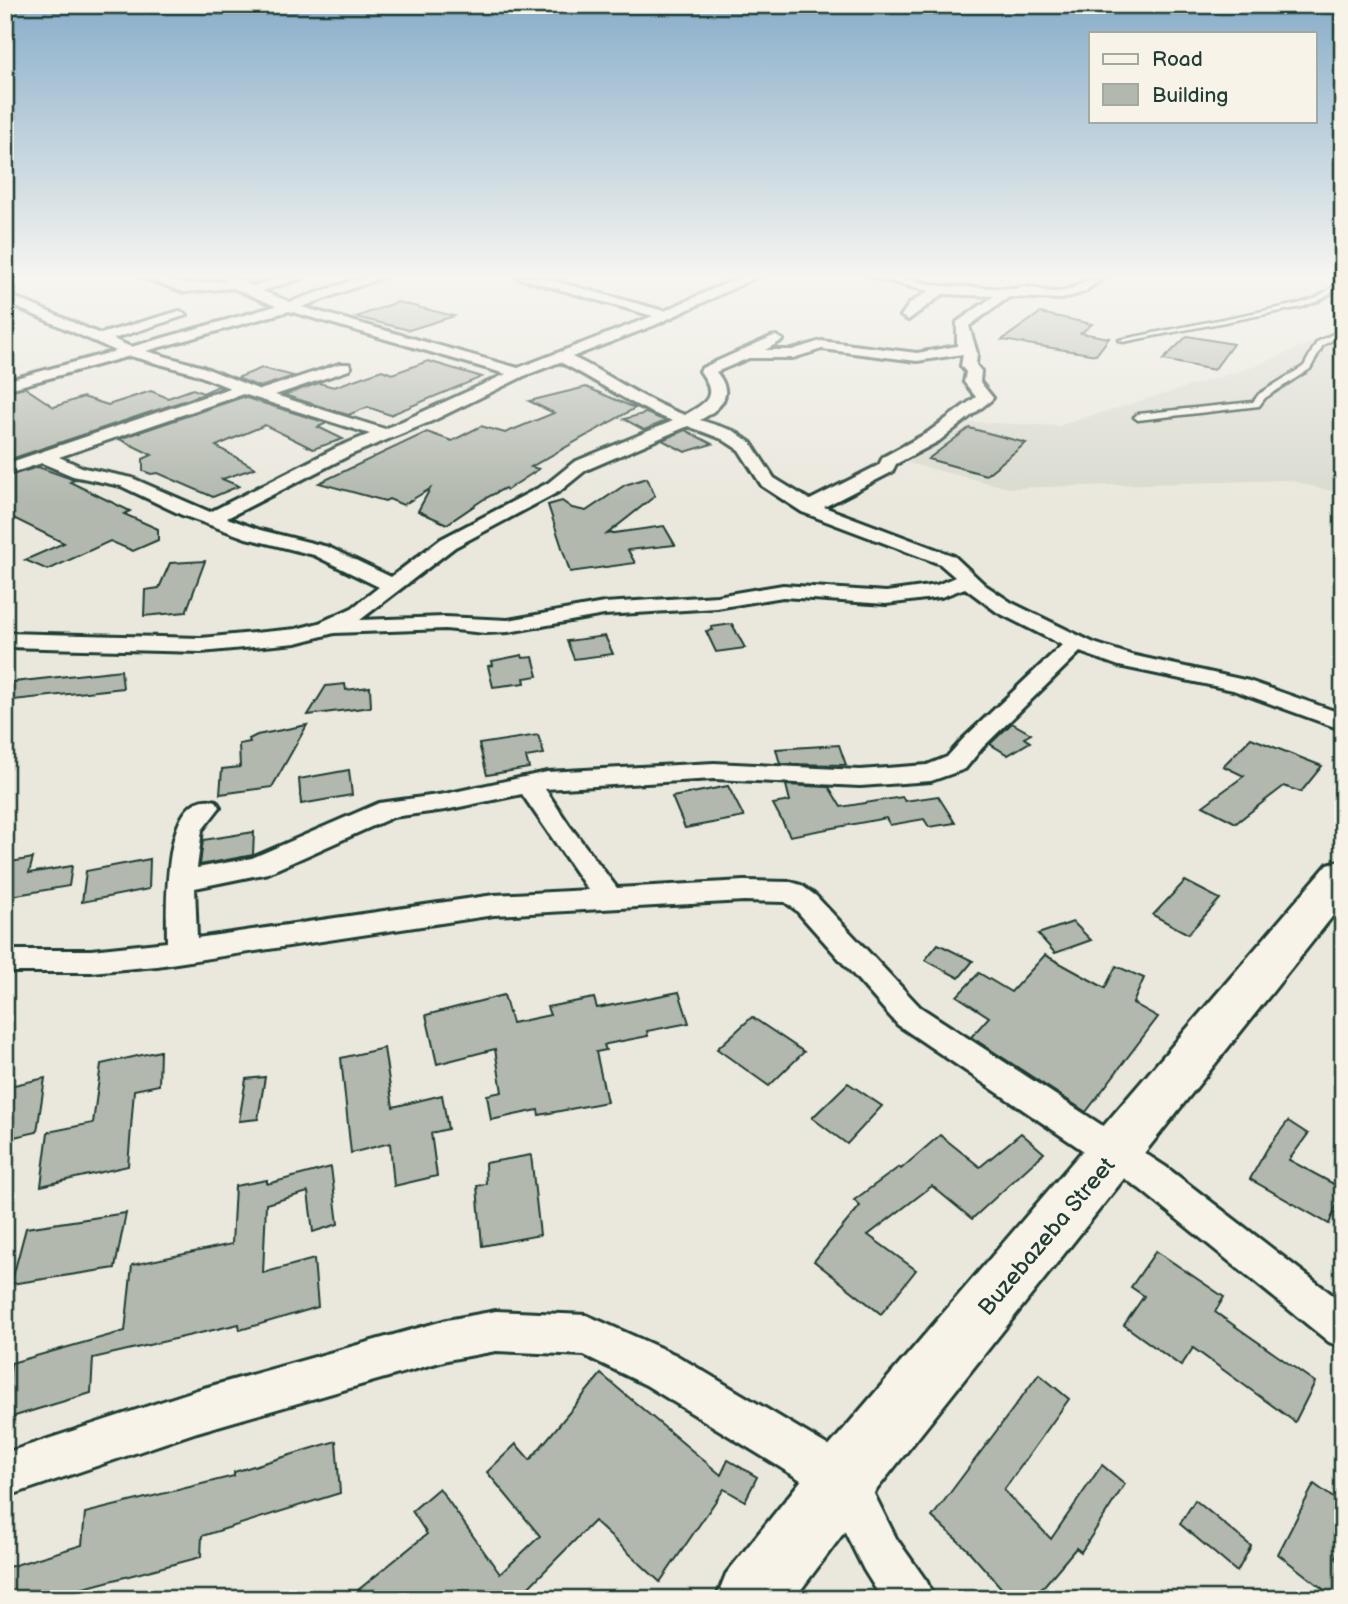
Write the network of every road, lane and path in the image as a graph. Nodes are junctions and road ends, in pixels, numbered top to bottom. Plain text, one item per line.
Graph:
1 (126, 352) edge
2 (132, 352) edge
3 (445, 352) edge
4 (573, 352) edge
5 (749, 352) edge
6 (800, 352) edge
7 (876, 352) edge
8 (949, 352) edge
9 (969, 352) edge
10 (1316, 352) edge
11 (560, 357) junction
12 (735, 358) junction
13 (344, 367) dead end
14 (519, 373) junction
15 (5, 386) edge
16 (251, 392) junction
17 (1138, 417) dead end
18 (689, 419) junction
19 (386, 434) junction
20 (43, 457) junction
21 (5, 470) edge
22 (809, 508) junction
23 (213, 518) junction
24 (969, 579) junction
25 (392, 585) junction
26 (327, 628) junction
27 (5, 640) edge
28 (1078, 642) junction
29 (1343, 723) edge
30 (529, 784) junction
31 (207, 807) dead end
32 (1343, 874) edge
33 (181, 881) junction
34 (610, 899) junction
35 (182, 951) junction
36 (5, 961) edge
37 (1116, 1151) junction
38 (1343, 1328) edge
39 (5, 1475) edge
40 (843, 1480) junction
41 (751, 1599) edge
42 (910, 1599) edge

1 - 15 street
2 - 16 street
3 - 14 street
4 - 11 street
5 - 12 street
6 - 12 street
7 - 8 street
9 - 22 street
10 - 17 lane
11 - 14 street
11 - 18 street
12 - 18 street
13 - 16 street
14 - 19 street
16 - 19 street
16 - 20 street
18 - 22 street
18 - 25 street
19 - 23 street
20 - 21 street
20 - 23 street
22 - 24 street
23 - 25 street
24 - 26 street
24 - 28 street
25 - 26 street
26 - 27 street
28 - 29 street
28 - 30 street
30 - 33 street
30 - 34 street
31 - 33 street
32 - 37 street, Buzebazeba Street
33 - 35 street
34 - 35 street
34 - 37 street
35 - 36 street
37 - 38 street
37 - 40 street, Buzebazeba Street
39 - 40 street
40 - 41 street, Buzebazeba Street
40 - 42 street

